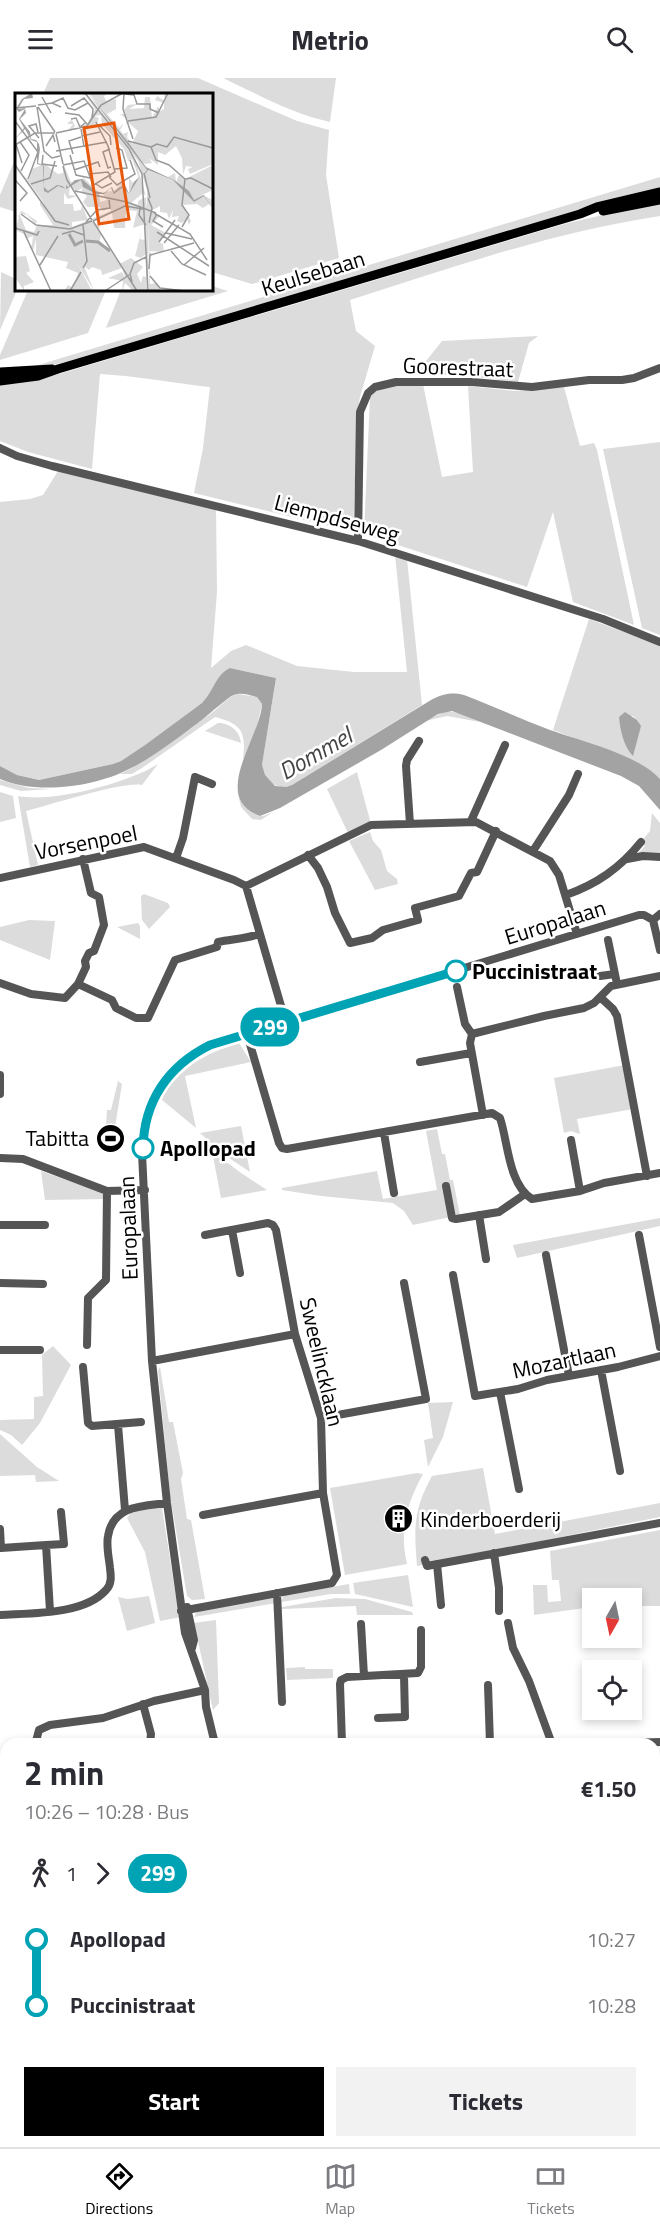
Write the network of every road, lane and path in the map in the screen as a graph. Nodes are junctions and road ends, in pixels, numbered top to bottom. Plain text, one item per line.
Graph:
1 (660, 192) edge
2 (660, 200) edge
3 (580, 214) junction
4 (660, 368) edge
5 (58, 369) junction
6 (0, 372) edge
7 (0, 381) edge
8 (0, 448) edge
9 (358, 541) junction
10 (660, 642) edge
11 (419, 741) dead end
12 (505, 745) dead end
13 (578, 774) dead end
14 (212, 784) dead end
15 (471, 821) junction
16 (410, 824) junction
17 (496, 831) junction
18 (641, 842) dead end
19 (533, 851) junction
20 (308, 855) junction
21 (660, 857) edge
22 (176, 858) junction
23 (83, 859) junction
24 (627, 859) junction
25 (0, 878) edge
26 (246, 886) junction
27 (566, 895) junction
28 (660, 914) edge
29 (653, 920) junction
30 (260, 934) junction
31 (578, 934) junction
32 (608, 940) dead end
33 (660, 950) edge
34 (615, 974) junction
35 (600, 976) dead end
36 (660, 976) edge
37 (0, 983) edge
38 (78, 984) junction
39 (617, 984) junction
40 (457, 987) dead end
41 (600, 997) junction
42 (286, 1023) junction
43 (472, 1034) junction
44 (247, 1035) junction
45 (471, 1053) junction
46 (420, 1062) dead end
47 (0, 1076) edge
48 (0, 1094) edge
49 (483, 1115) junction
50 (384, 1133) junction
51 (571, 1140) dead end
52 (0, 1158) edge
53 (660, 1173) edge
54 (647, 1176) junction
55 (446, 1186) dead end
56 (145, 1190) junction
57 (107, 1191) junction
58 (580, 1191) junction
59 (394, 1193) dead end
60 (525, 1194) junction
61 (480, 1215) junction
62 (0, 1225) edge
63 (45, 1225) dead end
64 (232, 1230) junction
65 (206, 1235) dead end
66 (639, 1235) dead end
67 (546, 1255) dead end
68 (486, 1258) dead end
69 (240, 1273) dead end
70 (453, 1275) dead end
71 (0, 1282) edge
72 (404, 1283) dead end
73 (44, 1284) dead end
74 (295, 1334) junction
75 (87, 1345) dead end
76 (660, 1347) edge
77 (0, 1350) edge
78 (40, 1350) dead end
79 (660, 1356) edge
80 (152, 1361) junction
81 (83, 1367) dead end
82 (601, 1370) junction
83 (568, 1376) junction
84 (500, 1392) junction
85 (321, 1418) junction
86 (141, 1422) dead end
87 (118, 1425) junction
88 (620, 1471) dead end
89 (519, 1489) dead end
90 (322, 1493) junction
91 (167, 1503) junction
92 (125, 1510) junction
93 (61, 1512) dead end
94 (203, 1515) dead end
95 (660, 1523) edge
96 (0, 1529) edge
97 (46, 1545) junction
98 (1, 1548) edge
99 (494, 1553) junction
100 (425, 1560) dead end
101 (437, 1564) junction
102 (276, 1593) junction
103 (441, 1605) dead end
104 (185, 1610) junction
105 (50, 1611) junction
106 (499, 1611) dead end
107 (0, 1616) edge
108 (508, 1623) dead end
109 (361, 1624) dead end
110 (420, 1630) dead end
111 (404, 1675) junction
112 (364, 1676) junction
113 (488, 1685) dead end
114 (201, 1690) junction
115 (282, 1702) dead end
116 (143, 1704) junction
117 (378, 1718) dead end
118 (37, 1738) edge
119 (151, 1738) edge
120 (214, 1738) edge
121 (342, 1738) edge
122 (490, 1738) edge
123 (550, 1738) edge

1 - 3 main road, Keulsebaan
2 - 3 main road, Keulsebaan
3 - 5 main road, Keulsebaan
4 - 9 street, Goorestraat
5 - 6 main road, Keulsebaan
5 - 7 main road, Keulsebaan
8 - 9 street, Liempdseweg
9 - 10 street, Liempdseweg
11 - 16 street
12 - 15 street
13 - 19 street
14 - 22 street
15 - 16 street
15 - 17 street
16 - 20 street
17 - 19 street
17 - 20 street
18 - 24 street
19 - 27 street
20 - 26 street
21 - 24 street
22 - 23 street, Vorsenpoel
22 - 26 street, Vorsenpoel
23 - 25 street, Vorsenpoel
23 - 38 street
24 - 27 street
26 - 30 street
27 - 31 street
28 - 29 street
29 - 31 street, Europalaan
29 - 33 street
30 - 38 street
30 - 42 street
31 - 42 street, Europalaan
32 - 34 street
34 - 35 street
34 - 39 street
36 - 39 street
37 - 38 street
39 - 41 street
40 - 43 street
41 - 43 street
41 - 54 street
42 - 44 street, Europalaan
43 - 45 street
44 - 50 street
44 - 56 street, Europalaan
45 - 46 street
45 - 49 street
47 - 48 street
49 - 50 street
49 - 60 street
50 - 59 street
51 - 58 street
52 - 57 street
53 - 54 street
54 - 58 street
55 - 61 street
56 - 57 street
56 - 80 street, Europalaan
57 - 75 street
58 - 60 street
60 - 61 street
61 - 68 street
62 - 63 street
64 - 65 street
64 - 69 street
64 - 74 street, Sweelincklaan
66 - 76 street
67 - 83 street
70 - 84 street, Mozartlaan
71 - 73 street
72 - 85 street
74 - 80 street
74 - 85 street, Sweelincklaan
77 - 78 street
79 - 82 street, Mozartlaan
80 - 91 street, Europalaan
81 - 87 street
82 - 83 street, Mozartlaan
82 - 88 street
83 - 84 street, Mozartlaan
84 - 89 street
85 - 90 street, Sweelincklaan
86 - 87 street
87 - 92 street
90 - 94 street
90 - 102 street, Sweelincklaan
91 - 92 street
91 - 104 street, Europalaan
92 - 105 street
93 - 97 street
95 - 99 street
96 - 98 street
97 - 98 street
97 - 105 street
99 - 101 street
99 - 106 street
100 - 101 street
101 - 103 street
102 - 104 street
102 - 115 street
104 - 114 street, Europalaan
105 - 107 street
108 - 123 street
109 - 112 street
110 - 111 street
111 - 112 street
111 - 117 street
112 - 121 street
113 - 122 street
114 - 116 street
114 - 120 street, Europalaan
116 - 118 street
116 - 119 street

